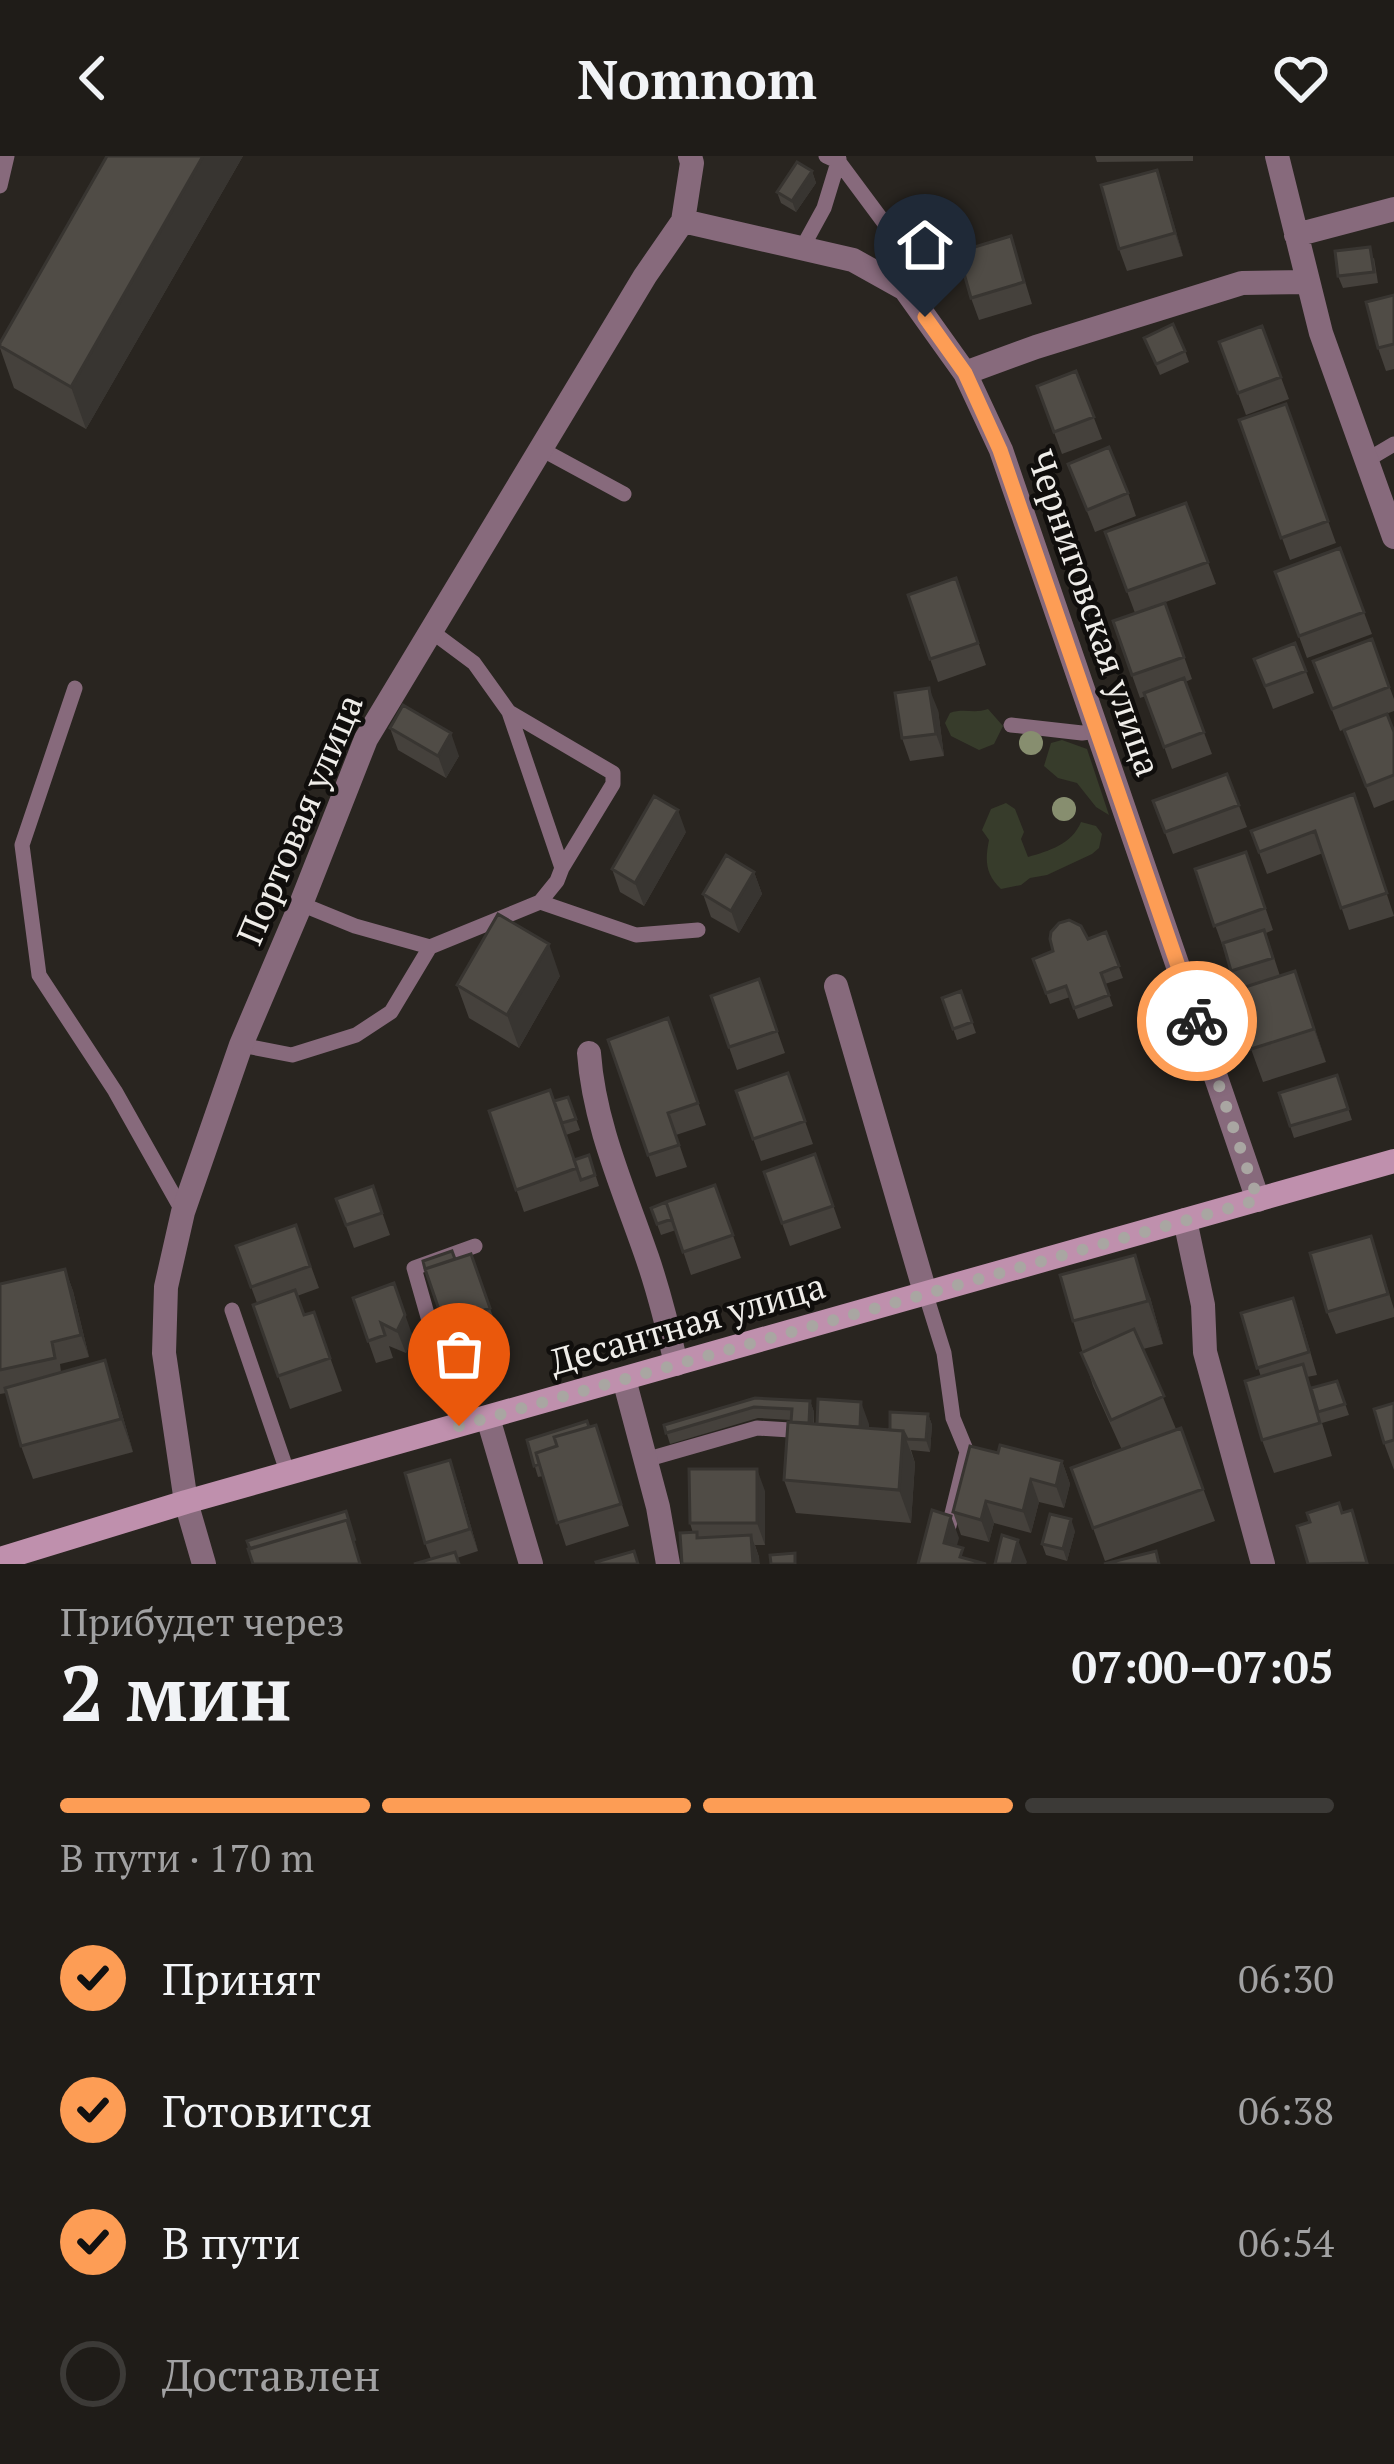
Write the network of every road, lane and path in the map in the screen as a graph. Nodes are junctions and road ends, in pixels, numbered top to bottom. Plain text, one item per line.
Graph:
1 (7, 156) edge
2 (1277, 156) edge
3 (697, 158) edge
4 (835, 158) edge
5 (0, 186) edge
6 (1394, 208) edge
7 (683, 221) junction
8 (1296, 235) junction
9 (801, 250) junction
10 (1308, 282) junction
11 (905, 289) junction
12 (965, 373) junction
13 (1394, 444) edge
14 (541, 448) junction
15 (1366, 460) junction
16 (624, 494) dead end
17 (1394, 537) edge
18 (431, 631) junction
19 (75, 688) dead end
20 (509, 712) junction
21 (1011, 725) dead end
22 (1098, 731) junction
23 (562, 868) junction
24 (540, 902) junction
25 (301, 904) junction
26 (698, 930) dead end
27 (430, 947) junction
28 (836, 986) dead end
29 (241, 1045) junction
30 (589, 1053) dead end
31 (1394, 1160) edge
32 (1258, 1200) junction
33 (183, 1212) junction
34 (1185, 1220) junction
35 (476, 1246) dead end
36 (925, 1292) junction
37 (232, 1310) dead end
38 (676, 1364) junction
39 (624, 1379) junction
40 (488, 1418) junction
41 (459, 1426) junction
42 (790, 1430) edge
43 (967, 1452) junction
44 (988, 1456) edge
45 (645, 1460) junction
46 (288, 1474) junction
47 (186, 1502) junction
48 (949, 1526) edge
49 (27, 1558) edge
50 (0, 1559) edge
51 (204, 1564) edge
52 (531, 1564) edge
53 (668, 1564) edge
54 (1263, 1564) edge

1 - 5 lane
2 - 8 street
3 - 7 street, Портовая улица
4 - 9 lane
4 - 11 lane
6 - 8 street
7 - 9 street, Черниговская улица
7 - 14 street, Портовая улица
8 - 10 street
9 - 11 street, Черниговская улица
10 - 12 street
10 - 15 street
11 - 12 street, Черниговская улица
12 - 22 street, Черниговская улица
13 - 15 lane
14 - 16 lane
14 - 18 street, Портовая улица
15 - 17 street
18 - 20 lane
18 - 25 street, Портовая улица
19 - 33 lane
20 - 23 lane
20 - 23 lane
21 - 22 lane
22 - 32 street, Черниговская улица
23 - 24 lane
24 - 26 lane
24 - 27 lane
25 - 27 lane
25 - 29 street, Портовая улица
27 - 29 lane
28 - 36 street
29 - 33 street, Портовая улица
30 - 38 street
31 - 32 street, Десантная улица
32 - 34 street, Десантная улица
33 - 47 street, Портовая улица
34 - 36 street, Десантная улица
34 - 54 street
35 - 41 lane
36 - 38 street, Десантная улица
36 - 43 lane
37 - 46 lane
38 - 39 street, Десантная улица
39 - 40 street, Десантная улица
39 - 45 street
40 - 41 street, Десантная улица
40 - 52 street
41 - 46 street, Десантная улица
42 - 45 lane
43 - 44 lane
43 - 48 lane
45 - 53 street
46 - 47 street, Десантная улица
47 - 49 street, Десантная улица
47 - 51 street, Портовая улица
49 - 50 street, Десантная улица

